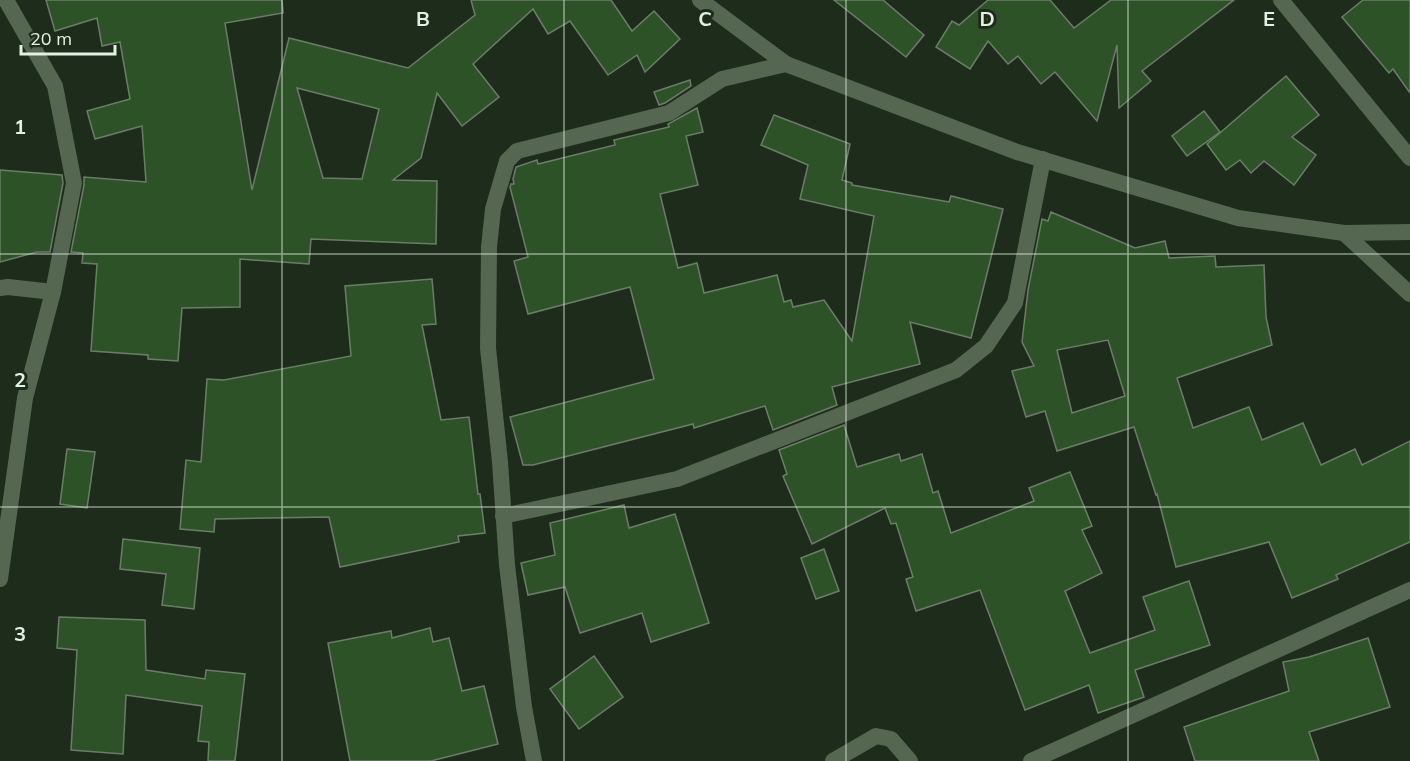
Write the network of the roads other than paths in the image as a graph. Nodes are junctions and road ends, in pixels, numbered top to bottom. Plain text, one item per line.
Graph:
1 (6, 0) edge
2 (700, 0) edge
3 (1281, 0) edge
4 (786, 63) junction
5 (1410, 158) edge
6 (1043, 159) junction
7 (1410, 232) edge
8 (1344, 233) junction
9 (0, 288) edge
10 (53, 292) junction
11 (1410, 294) edge
12 (503, 516) junction
13 (0, 579) edge
14 (1410, 590) edge
15 (534, 761) edge
16 (833, 761) edge
17 (910, 761) edge
18 (1031, 761) edge

1 - 10 street
2 - 4 street
3 - 5 street
4 - 6 street
4 - 12 street
6 - 8 street
6 - 12 street
7 - 8 street
8 - 11 street
9 - 10 street
10 - 13 street
12 - 15 street
14 - 18 street
16 - 17 street

